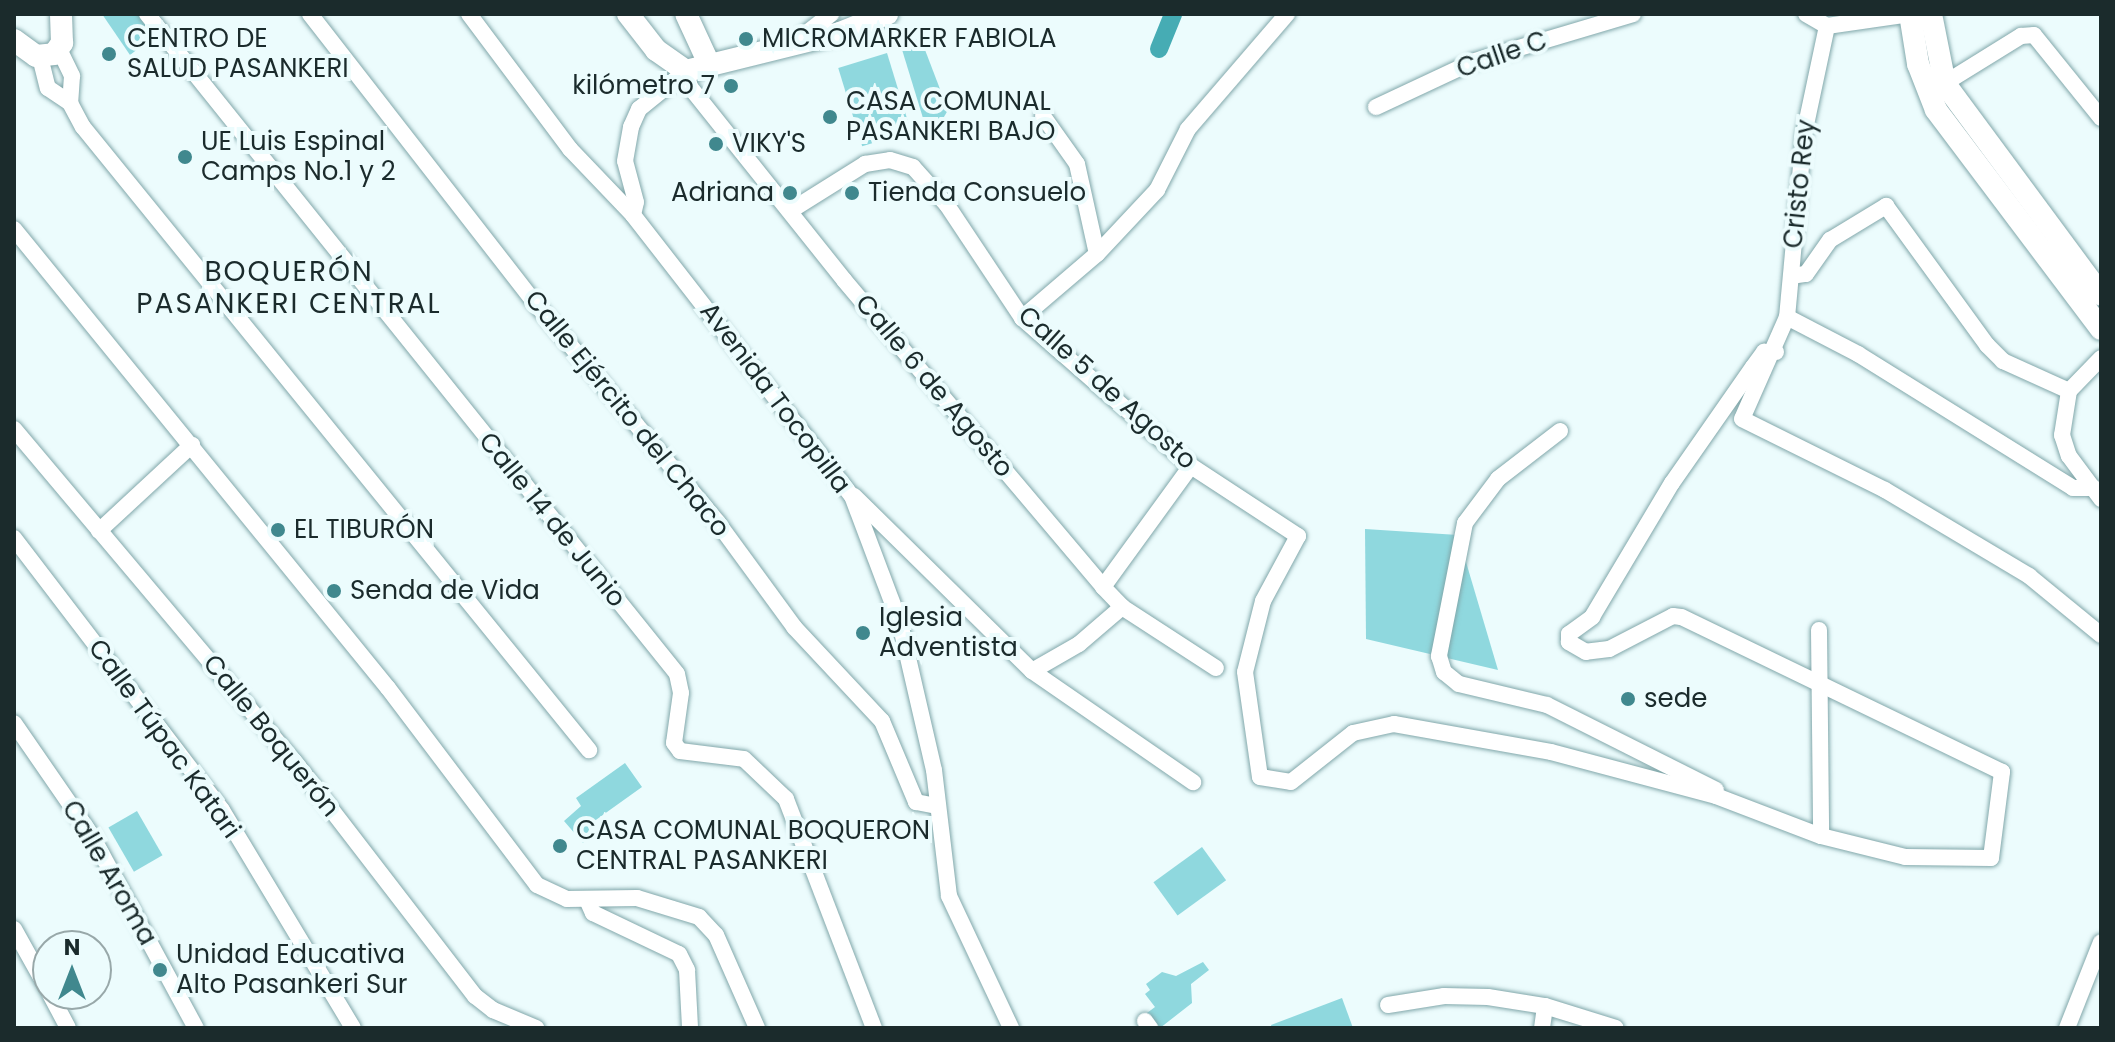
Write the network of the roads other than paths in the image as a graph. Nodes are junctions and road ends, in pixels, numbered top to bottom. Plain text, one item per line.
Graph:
1 (61, 14) edge
2 (147, 14) edge
3 (310, 14) edge
4 (469, 14) edge
5 (628, 14) edge
6 (686, 14) edge
7 (831, 14) edge
8 (887, 14) edge
9 (1287, 14) edge
10 (1633, 14) edge
11 (1806, 14) edge
12 (1910, 14) edge
13 (1931, 14) edge
14 (1827, 26) junction
15 (14, 40) edge
16 (794, 42) junction
17 (50, 53) junction
18 (710, 66) junction
19 (686, 71) junction
20 (1936, 88) junction
21 (70, 103) junction
22 (1376, 107) dead end
23 (1043, 116) dead end
24 (2101, 118) edge
25 (790, 211) junction
26 (633, 215) junction
27 (14, 229) edge
28 (1097, 254) junction
29 (1791, 276) junction
30 (2101, 295) edge
31 (1787, 317) junction
32 (1022, 318) junction
33 (2101, 329) edge
34 (1776, 352) junction
35 (2101, 358) edge
36 (2069, 391) junction
37 (14, 429) edge
38 (1560, 431) dead end
39 (192, 445) junction
40 (1191, 466) junction
41 (2097, 494) edge
42 (852, 496) junction
43 (99, 531) junction
44 (14, 538) edge
45 (1103, 587) junction
46 (1122, 607) junction
47 (1819, 630) dead end
48 (2101, 635) edge
49 (1216, 668) dead end
50 (1032, 671) junction
51 (1822, 684) junction
52 (14, 723) edge
53 (589, 750) dead end
54 (1193, 782) dead end
55 (1716, 796) junction
56 (937, 806) junction
57 (1821, 836) junction
58 (588, 902) junction
59 (14, 929) edge
60 (2101, 942) edge
61 (32, 961) edge
62 (1388, 1005) dead end
63 (1545, 1006) junction
64 (58, 1010) edge
65 (68, 1028) edge
66 (196, 1028) edge
67 (353, 1028) edge
68 (536, 1028) edge
69 (690, 1028) edge
70 (757, 1028) edge
71 (874, 1028) edge
72 (1011, 1028) edge
73 (1542, 1028) edge
74 (1616, 1028) edge
75 (2067, 1028) edge

1 - 17 main road
2 - 71 street, Calle 14 de Junio
3 - 56 street, Calle Ejército del Chaco
4 - 26 street, Avenida Tocopilla
5 - 19 main road
6 - 18 main road
7 - 16 street
8 - 16 main road
9 - 28 street
10 - 22 street, Calle C
11 - 14 street
12 - 14 street
12 - 20 main road
13 - 20 main road
14 - 29 street, Cristo Rey
15 - 17 main road
16 - 18 main road
17 - 21 street
17 - 21 street
18 - 19 main road
19 - 25 street, Calle 6 de Agosto
19 - 26 street
20 - 24 street
20 - 30 main road
20 - 33 main road
21 - 53 street
23 - 28 street
25 - 32 street, Calle 5 de Agosto
25 - 45 street, Calle 6 de Agosto
26 - 42 street, Avenida Tocopilla
27 - 39 street
28 - 32 street
29 - 31 street, Cristo Rey
29 - 36 street
31 - 34 street, Cristo Rey
31 - 41 street
32 - 40 street, Calle 5 de Agosto
34 - 48 street, Cristo Rey
34 - 51 street
35 - 36 street
36 - 41 street
37 - 43 street, Calle Boquerón
38 - 55 street
39 - 43 street
39 - 58 street
40 - 45 street
40 - 55 street, Calle 5 de Agosto
42 - 50 street
42 - 56 street, Avenida Tocopilla
43 - 68 street, Calle Boquerón
44 - 67 street, Calle Túpac Katari
45 - 46 street, Calle 6 de Agosto
46 - 49 street, Calle 6 de Agosto
46 - 50 street
47 - 51 street
50 - 54 street
51 - 57 street
51 - 57 street
52 - 66 street, Calle Aroma
55 - 57 street
56 - 72 street, Avenida Tocopilla
58 - 69 street
58 - 70 street
59 - 61 street
60 - 75 street
62 - 63 street
63 - 73 street
63 - 74 street
64 - 65 street

